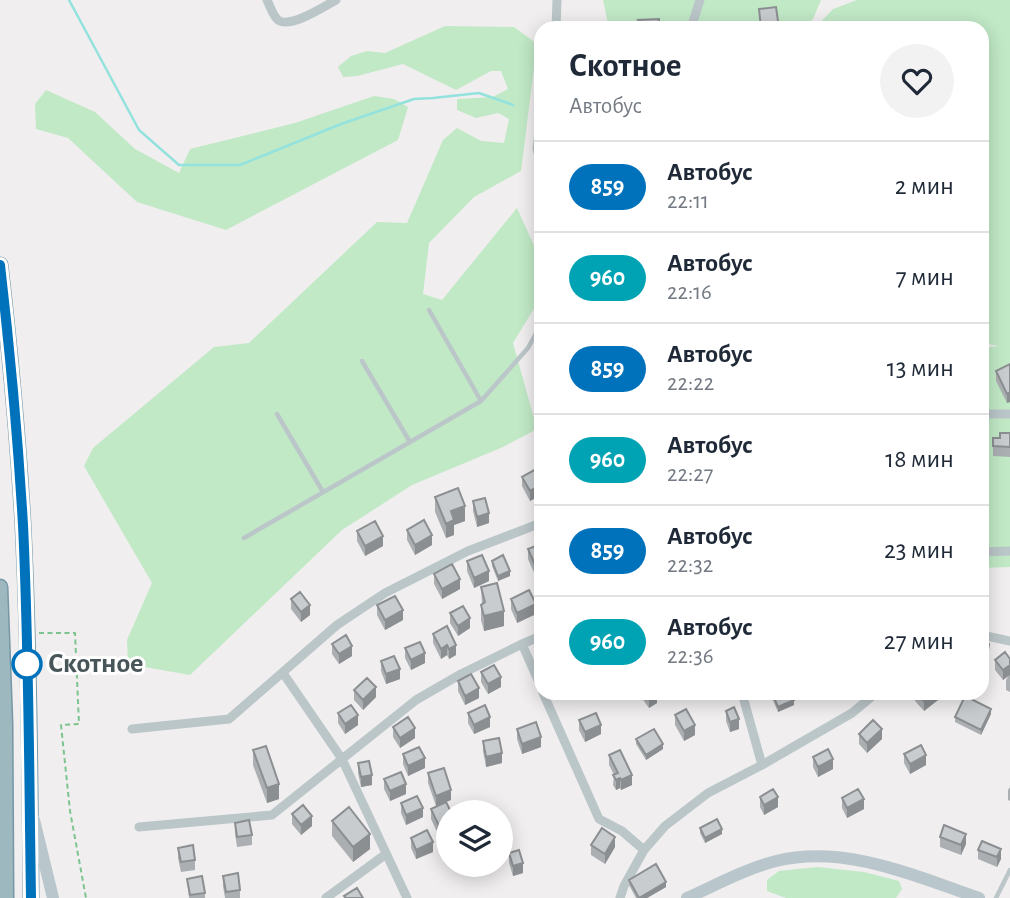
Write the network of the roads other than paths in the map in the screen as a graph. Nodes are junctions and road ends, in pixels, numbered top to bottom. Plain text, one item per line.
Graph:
1 (267, 0) edge
2 (336, 0) edge
3 (557, 0) edge
4 (700, 0) edge
5 (556, 21) edge
6 (693, 21) edge
7 (0, 265) edge
8 (429, 310) dead end
9 (534, 337) edge
10 (362, 361) dead end
11 (481, 401) junction
12 (277, 414) dead end
13 (989, 414) edge
14 (1010, 414) edge
15 (410, 442) junction
16 (323, 492) junction
17 (534, 526) edge
18 (244, 538) dead end
19 (1010, 551) edge
20 (989, 552) edge
21 (0, 587) edge
22 (989, 636) edge
23 (534, 639) edge
24 (1010, 641) edge
25 (522, 644) junction
26 (534, 671) edge
27 (283, 673) junction
28 (546, 700) edge
29 (744, 700) edge
30 (868, 700) edge
31 (132, 729) dead end
32 (342, 759) junction
33 (762, 765) junction
34 (30, 803) junction
35 (138, 827) dead end
36 (0, 831) edge
37 (644, 850) junction
38 (6, 852) junction
39 (386, 853) junction
40 (1010, 870) edge
41 (6, 898) edge
42 (31, 898) edge
43 (53, 898) edge
44 (326, 898) edge
45 (407, 898) edge
46 (621, 898) edge
47 (687, 898) edge
48 (979, 898) edge
49 (996, 898) edge

1 - 2 street
3 - 5 street
4 - 6 street
7 - 34 highway
8 - 11 lane
9 - 11 lane
10 - 15 lane
11 - 15 lane
12 - 16 lane
13 - 14 street
15 - 16 lane
16 - 18 lane
17 - 27 street
19 - 20 street
21 - 38 highway
22 - 24 street
23 - 25 street
25 - 26 street
25 - 32 street
27 - 31 street
27 - 32 street
28 - 37 street
29 - 33 street
30 - 33 street
32 - 35 street
32 - 39 street
33 - 37 street
34 - 42 highway
34 - 43 main road
36 - 38 street
37 - 46 street
38 - 41 highway
39 - 44 street
39 - 45 street
40 - 49 lane
47 - 48 main road

